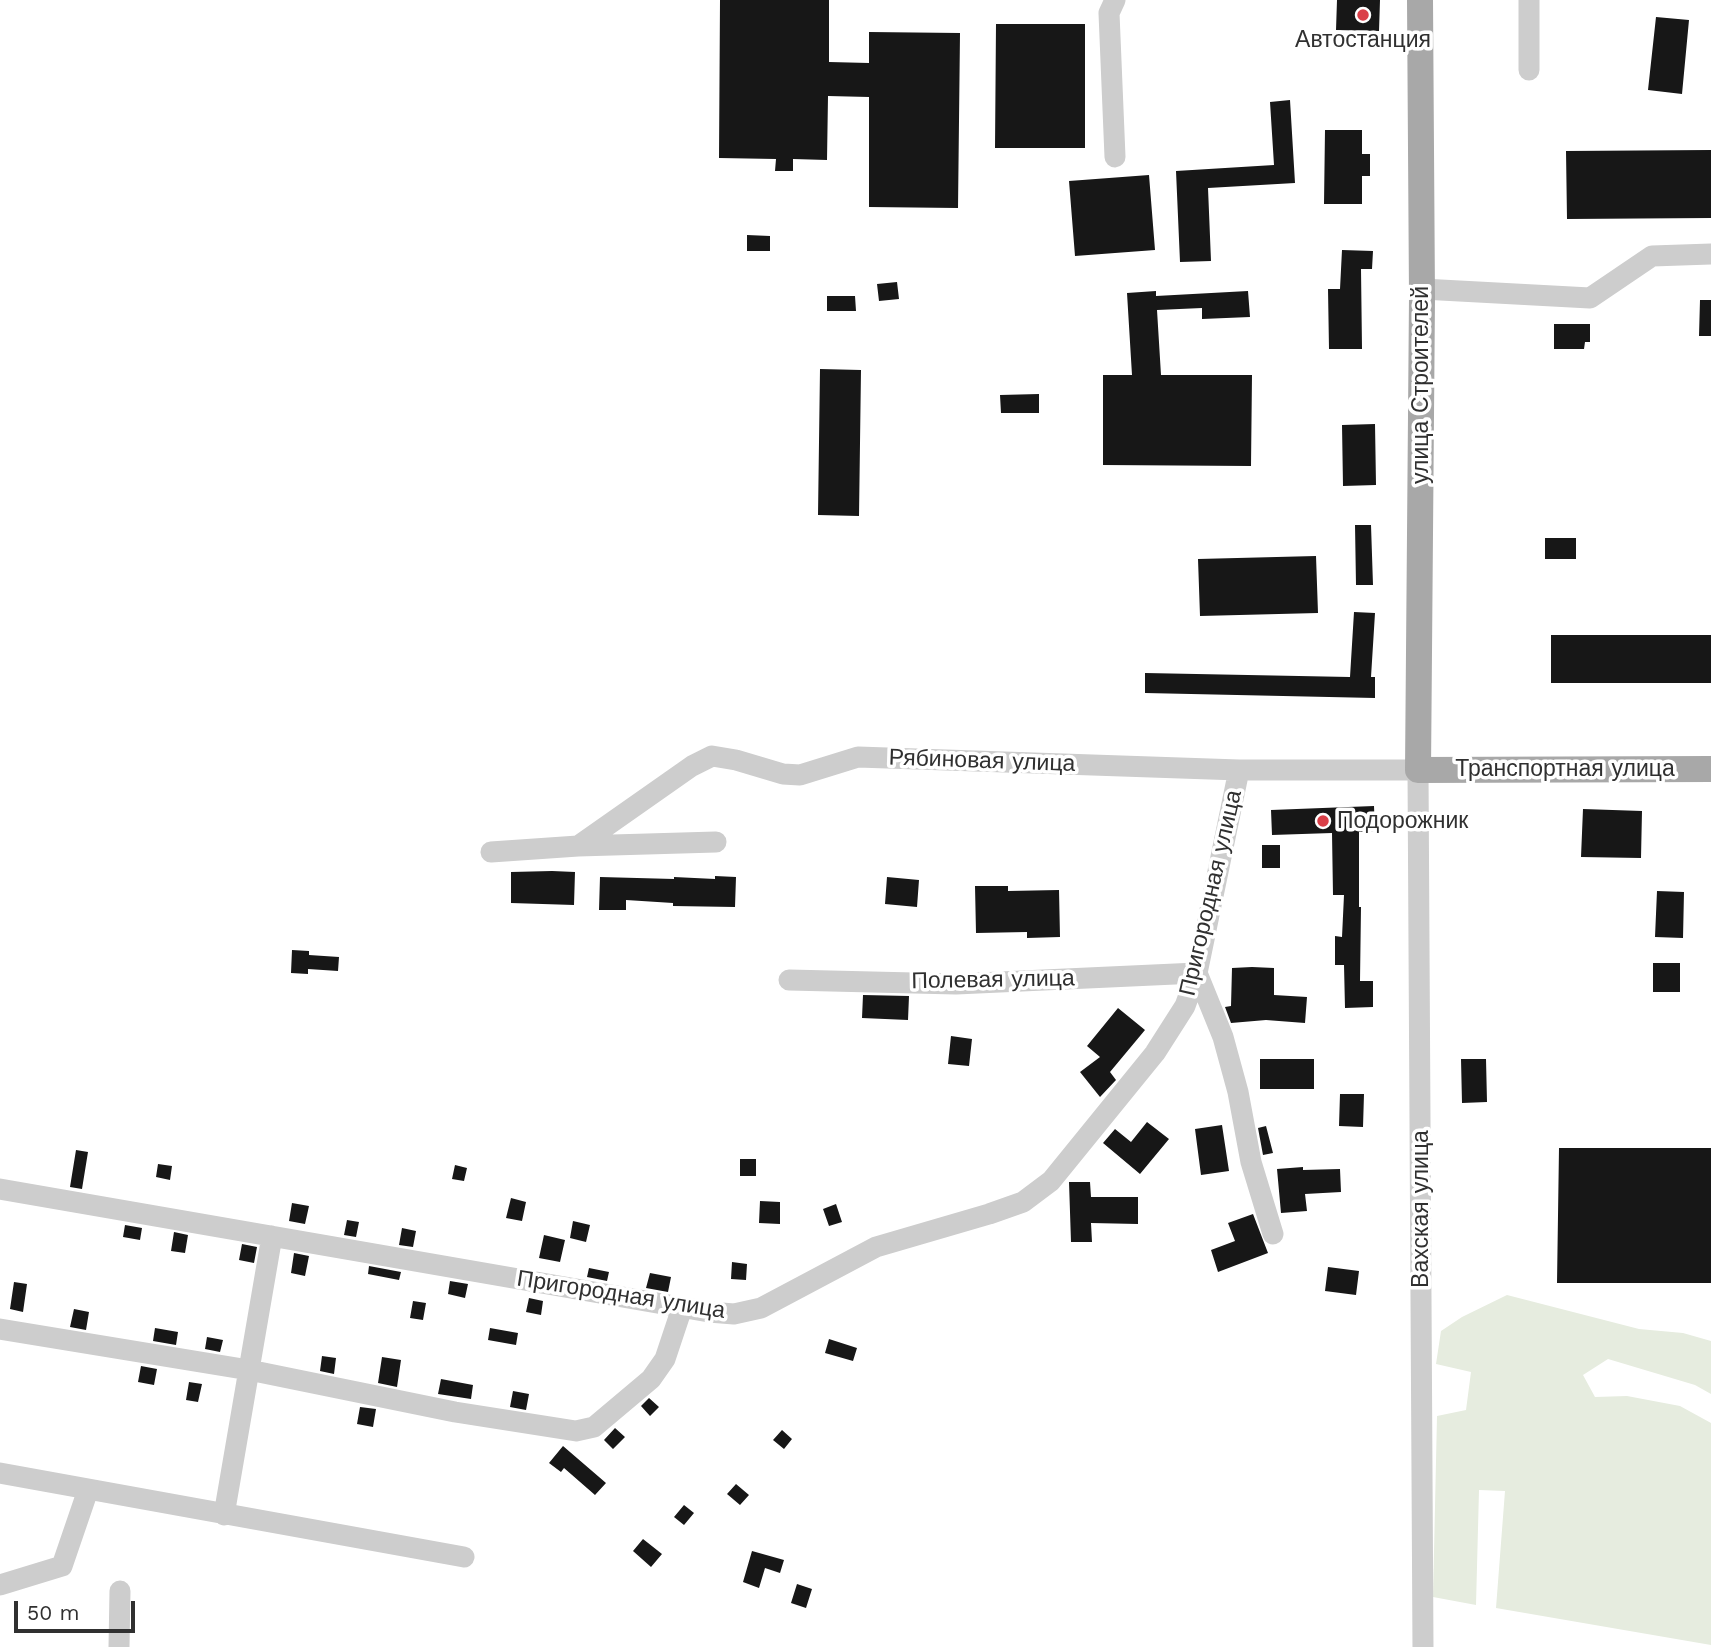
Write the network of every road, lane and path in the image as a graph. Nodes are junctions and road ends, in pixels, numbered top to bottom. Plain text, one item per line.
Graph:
1 (1115, 0) edge
2 (1420, 0) edge
3 (1529, 0) edge
4 (1529, 69) dead end
5 (1115, 157) dead end
6 (1711, 254) edge
7 (1422, 289) junction
8 (1711, 769) edge
9 (1239, 770) junction
10 (1419, 770) junction
11 (716, 842) dead end
12 (578, 846) junction
13 (491, 852) dead end
14 (1197, 973) junction
15 (789, 980) dead end
16 (0, 1189) edge
17 (1273, 1234) dead end
18 (272, 1236) junction
19 (682, 1308) junction
20 (0, 1329) edge
21 (249, 1370) junction
22 (0, 1474) edge
23 (88, 1490) junction
24 (224, 1515) junction
25 (464, 1557) dead end
26 (0, 1585) edge
27 (120, 1591) dead end
28 (119, 1647) edge
29 (1423, 1647) edge

1 - 5 street
2 - 7 main road, улица Строителей
3 - 4 street
6 - 7 street
7 - 10 main road, улица Строителей
8 - 10 main road, Транспортная улица
9 - 10 street, Рябиновая улица
9 - 12 street, Рябиновая улица
9 - 14 street, Пригородная улица
10 - 29 street, Вахская улица
11 - 12 street
12 - 13 street
14 - 15 street, Полевая улица
14 - 17 street
14 - 19 street, Пригородная улица
16 - 18 street, Пригородная улица
18 - 19 street, Пригородная улица
18 - 21 street
19 - 21 street
20 - 21 street
21 - 24 street
22 - 23 street
23 - 24 street
23 - 26 street
24 - 25 street
27 - 28 street

